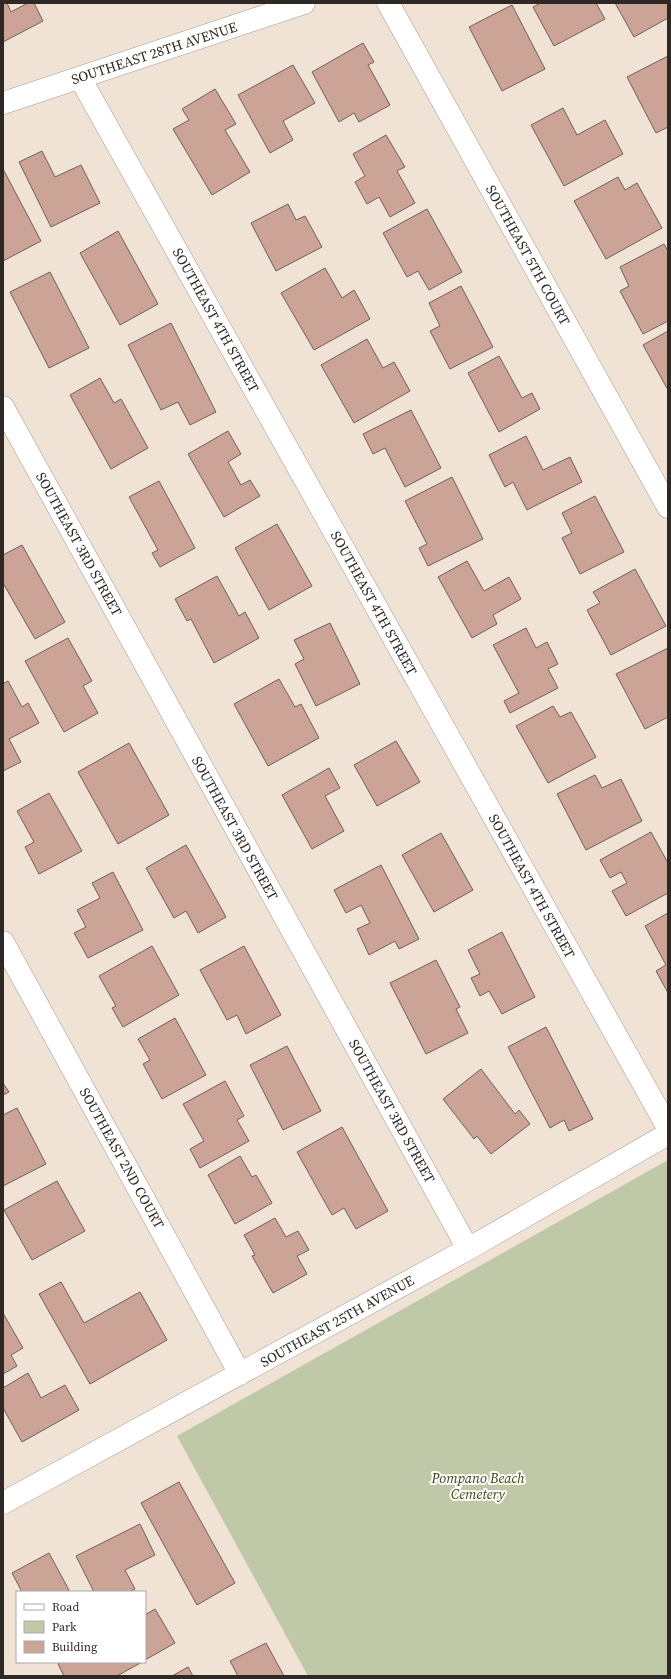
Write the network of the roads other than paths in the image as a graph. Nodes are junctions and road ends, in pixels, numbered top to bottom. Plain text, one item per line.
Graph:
1 (304, 3) edge
2 (388, 3) edge
3 (80, 78) junction
4 (3, 103) edge
5 (3, 407) edge
6 (668, 507) edge
7 (3, 942) edge
8 (668, 1128) edge
9 (668, 1134) edge
10 (468, 1249) junction
11 (240, 1374) junction
12 (3, 1503) edge

1 - 3 street, SOUTHEAST 28TH AVENUE
2 - 6 street, SOUTHEAST 5TH COURT
3 - 4 street, SOUTHEAST 28TH AVENUE
3 - 8 street, SOUTHEAST 4TH STREET
5 - 10 street, SOUTHEAST 3RD STREET
7 - 11 street, SOUTHEAST 2ND COURT
9 - 10 street, SOUTHEAST 25TH AVENUE
10 - 11 street, SOUTHEAST 25TH AVENUE
11 - 12 street, SOUTHEAST 25TH AVENUE

